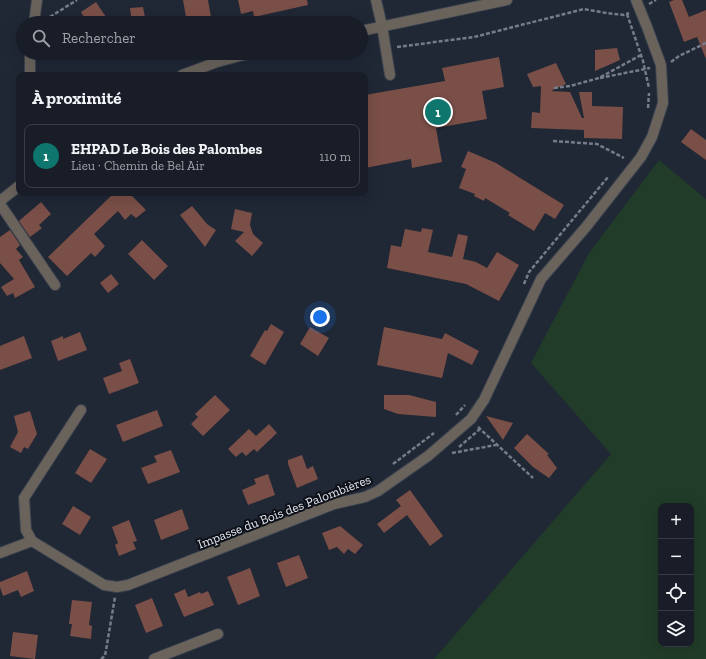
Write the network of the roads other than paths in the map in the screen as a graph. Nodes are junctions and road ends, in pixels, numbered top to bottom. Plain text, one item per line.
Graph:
1 (37, 0) edge
2 (376, 0) edge
3 (507, 0) edge
4 (636, 0) edge
5 (35, 16) edge
6 (382, 26) junction
7 (368, 29) edge
8 (30, 60) edge
9 (225, 60) edge
10 (30, 72) edge
11 (190, 72) edge
12 (390, 75) dead end
13 (16, 188) edge
14 (0, 201) edge
15 (0, 204) edge
16 (55, 285) dead end
17 (81, 410) dead end
18 (32, 541) junction
19 (0, 553) edge
20 (218, 634) dead end
21 (154, 659) edge

1 - 5 street
2 - 6 street
3 - 6 street
4 - 18 street, Impasse du Bois des Palombières
6 - 7 street
6 - 12 street
8 - 10 street
9 - 11 street
13 - 14 street
15 - 16 street
17 - 18 street
18 - 19 street
20 - 21 street

